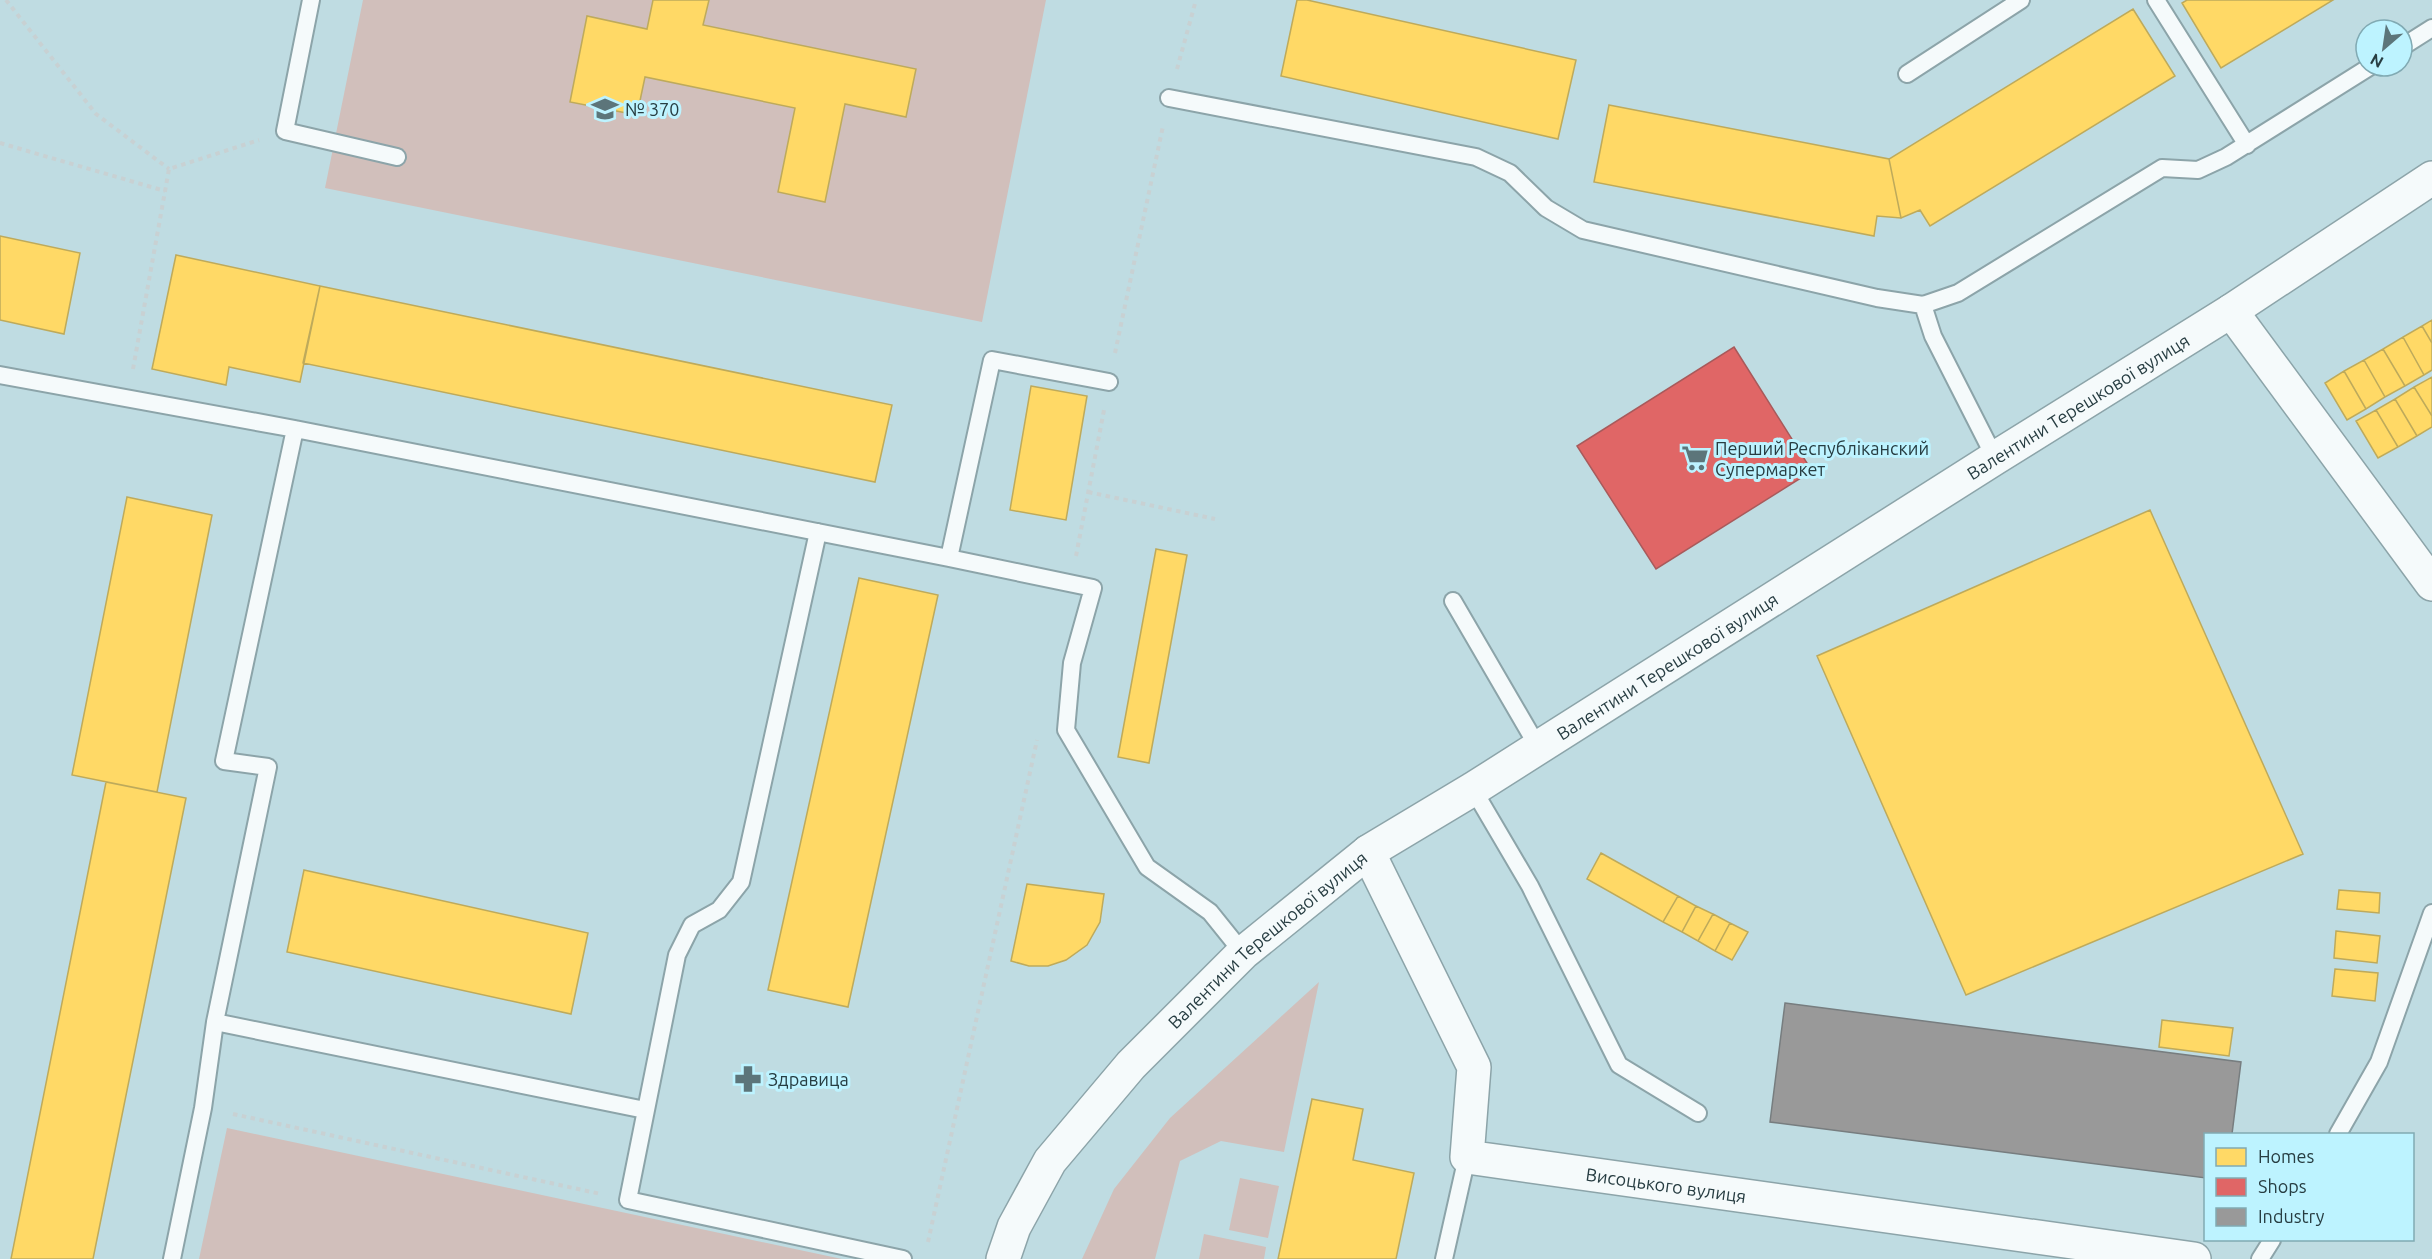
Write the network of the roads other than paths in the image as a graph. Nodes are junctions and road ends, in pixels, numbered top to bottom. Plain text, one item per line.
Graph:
1 (310, 0) edge
2 (2021, 0) edge
3 (2156, 0) edge
4 (2432, 27) edge
5 (2414, 38) edge
6 (1907, 74) dead end
7 (2354, 77) edge
8 (1169, 98) dead end
9 (2247, 145) junction
10 (397, 157) dead end
11 (2432, 178) edge
12 (1923, 304) junction
13 (2231, 311) junction
14 (0, 375) edge
15 (1109, 382) dead end
16 (295, 429) junction
17 (1995, 458) junction
18 (818, 532) junction
19 (949, 558) junction
20 (2432, 584) edge
21 (1453, 602) dead end
22 (1538, 747) junction
23 (1473, 789) junction
24 (1368, 852) junction
25 (2432, 913) edge
26 (1243, 953) junction
27 (215, 1022) junction
28 (645, 1110) junction
29 (1698, 1113) dead end
30 (2339, 1133) edge
31 (1467, 1157) junction
32 (2271, 1241) edge
33 (172, 1259) edge
34 (903, 1259) edge
35 (1003, 1259) edge
36 (1444, 1259) edge
37 (2194, 1259) edge
38 (2260, 1259) edge

1 - 10 lane
2 - 6 lane
3 - 9 lane
4 - 5 lane
7 - 9 lane
8 - 12 lane
9 - 12 lane
11 - 13 street, Валентини Терешкової вулиця
12 - 17 lane
13 - 17 street, Валентини Терешкової вулиця
13 - 20 street
14 - 16 lane
15 - 19 lane
16 - 18 lane
16 - 27 lane
17 - 22 street, Валентини Терешкової вулиця
18 - 19 lane
18 - 28 lane
19 - 26 lane
21 - 22 lane
22 - 23 street, Валентини Терешкової вулиця
23 - 24 street, Валентини Терешкової вулиця
23 - 29 lane
24 - 26 street, Валентини Терешкової вулиця
24 - 31 street
25 - 30 lane
26 - 35 street, Валентини Терешкової вулиця
27 - 28 lane
27 - 33 lane
28 - 34 lane
31 - 36 lane
31 - 37 street, Висоцького вулиця
32 - 38 lane

